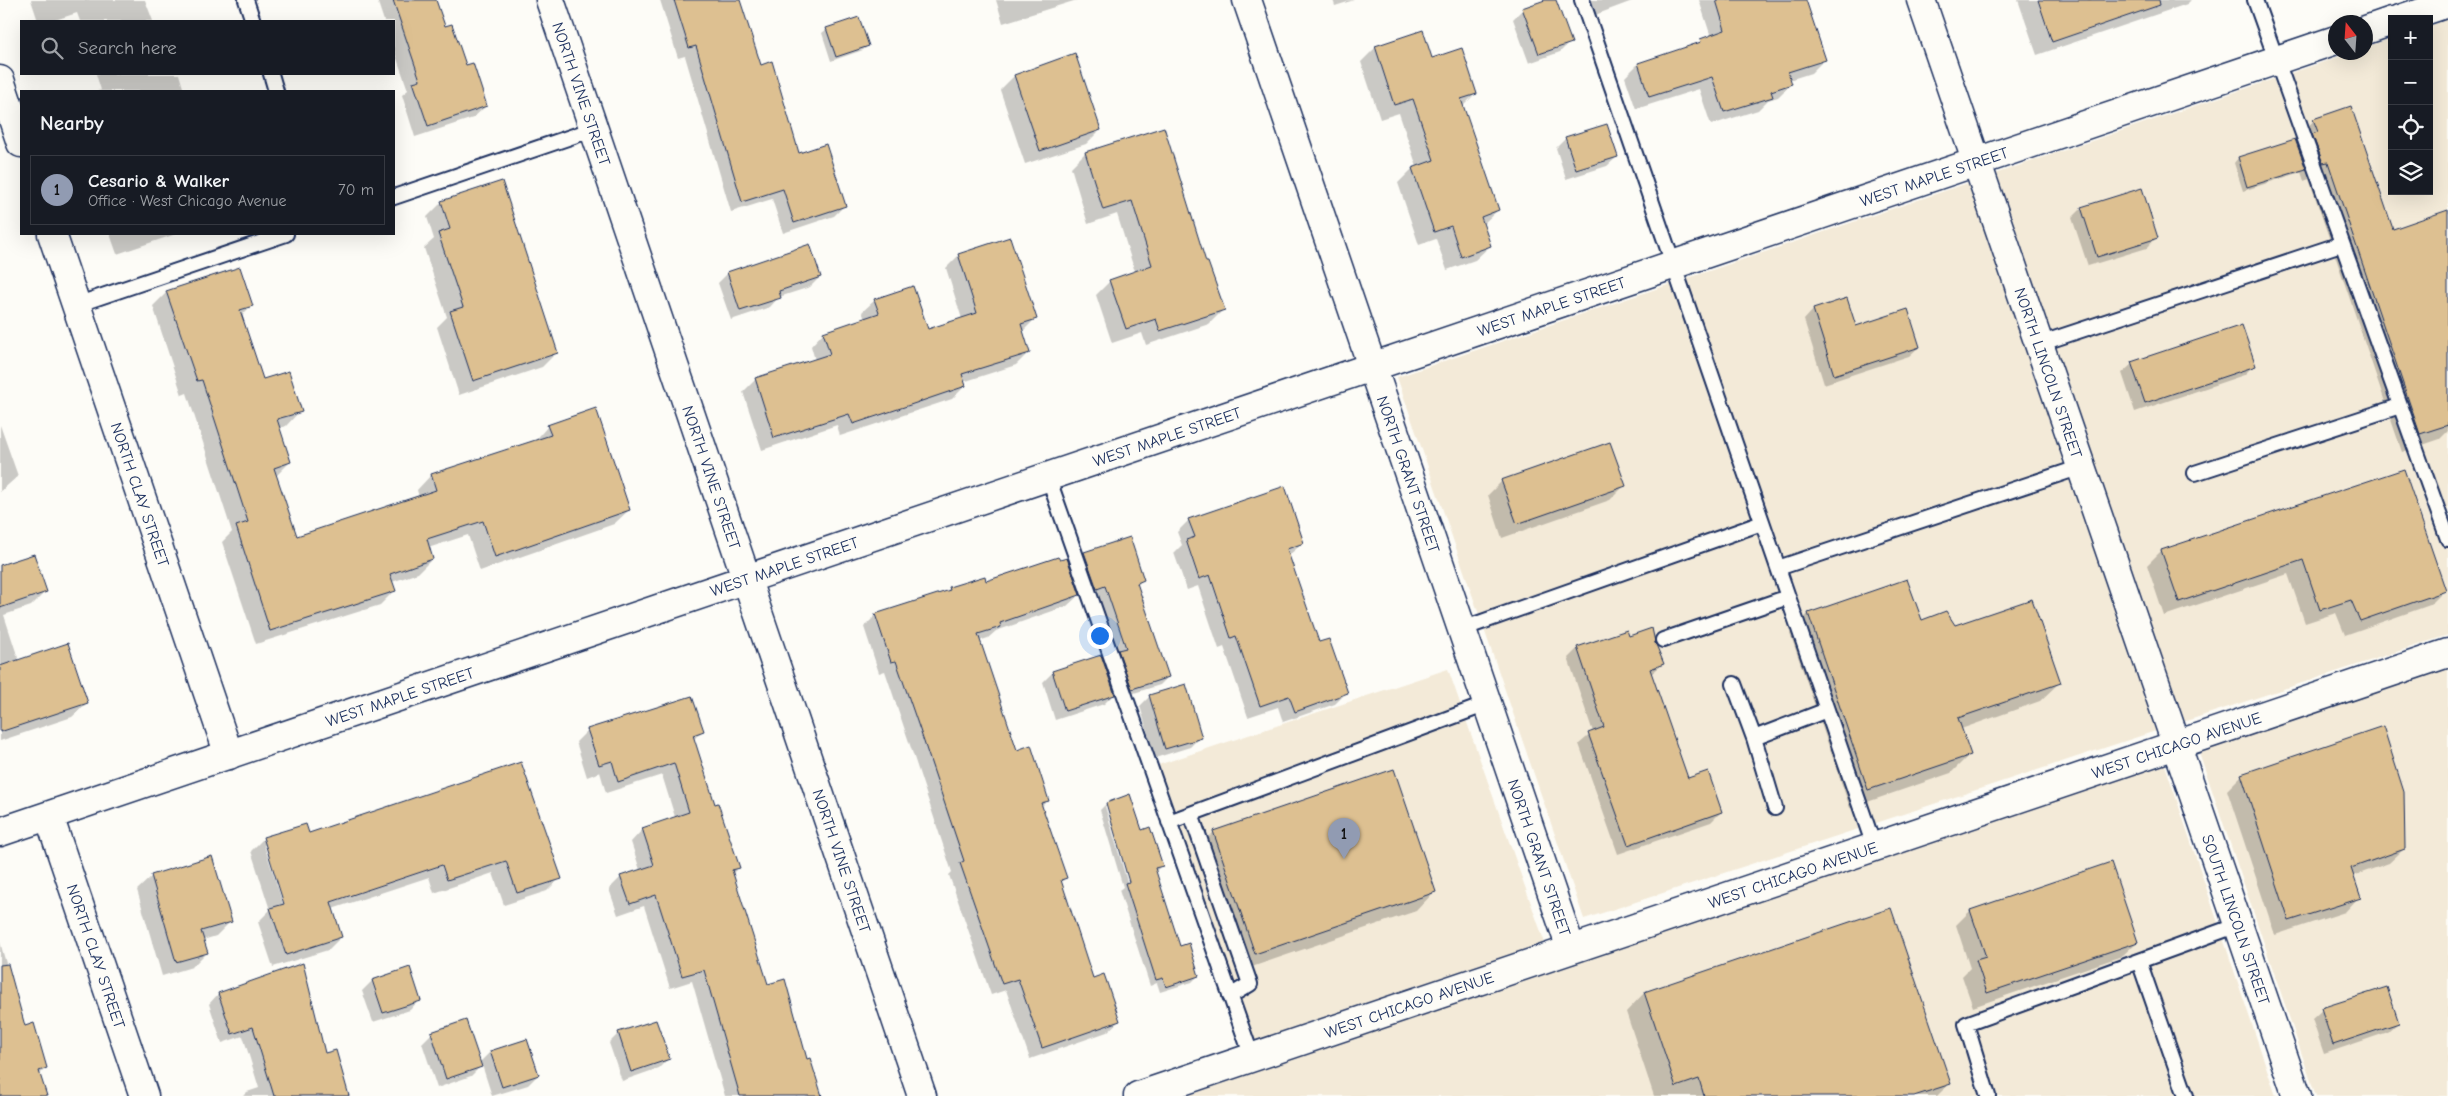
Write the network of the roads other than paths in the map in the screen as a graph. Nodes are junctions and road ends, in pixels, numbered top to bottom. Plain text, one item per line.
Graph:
1 (246, 0) edge
2 (550, 0) edge
3 (1247, 0) edge
4 (1582, 0) edge
5 (1921, 0) edge
6 (2254, 0) edge
7 (2448, 3) edge
8 (2412, 15) edge
9 (253, 20) edge
10 (2388, 23) edge
11 (2373, 28) edge
12 (2328, 43) edge
13 (2275, 61) junction
14 (270, 75) edge
15 (0, 80) edge
16 (276, 90) edge
17 (594, 130) junction
18 (20, 140) edge
19 (1977, 162) junction
20 (395, 197) edge
21 (52, 235) edge
22 (283, 235) edge
23 (2341, 244) junction
24 (1674, 265) junction
25 (76, 305) junction
26 (2039, 344) junction
27 (1372, 367) junction
28 (2400, 406) junction
29 (2081, 466) junction
30 (2195, 473) dead end
31 (1048, 477) junction
32 (1762, 523) junction
33 (2448, 539) edge
34 (1778, 568) junction
35 (746, 579) junction
36 (1788, 597) junction
37 (1462, 629) junction
38 (1663, 640) dead end
39 (2448, 653) edge
40 (1734, 684) dead end
41 (1487, 704) junction
42 (1827, 710) junction
43 (1754, 738) junction
44 (2176, 744) junction
45 (229, 754) junction
46 (1776, 808) dead end
47 (1191, 814) junction
48 (49, 816) junction
49 (1169, 822) junction
50 (0, 832) edge
51 (1874, 846) junction
52 (2238, 925) junction
53 (1571, 949) junction
54 (2139, 961) junction
55 (1230, 996) junction
56 (1252, 1057) junction
57 (144, 1096) edge
58 (922, 1096) edge
59 (1138, 1096) edge
60 (1988, 1096) edge
61 (2186, 1096) edge
62 (2297, 1096) edge

1 - 9 lane
2 - 17 street, NORTH VINE STREET
3 - 27 street, NORTH GRANT STREET
4 - 24 lane
5 - 19 street, NORTH LINCOLN STREET
6 - 13 lane
7 - 8 street
10 - 11 street
12 - 13 street, WEST MAPLE STREET
13 - 19 street, WEST MAPLE STREET
13 - 23 lane
14 - 16 lane
15 - 18 street
17 - 20 lane
17 - 35 street, NORTH VINE STREET
19 - 24 street, WEST MAPLE STREET
19 - 26 street, NORTH LINCOLN STREET
21 - 25 street, NORTH CLAY STREET
22 - 25 lane
23 - 26 lane
23 - 28 lane
24 - 27 street, WEST MAPLE STREET
24 - 32 lane
25 - 45 street, NORTH CLAY STREET
26 - 29 street, NORTH LINCOLN STREET
27 - 31 street, WEST MAPLE STREET
27 - 37 street, NORTH GRANT STREET
28 - 30 lane
28 - 33 lane
29 - 34 lane
29 - 44 street, NORTH LINCOLN STREET
31 - 35 street, WEST MAPLE STREET
31 - 49 lane
32 - 34 lane
32 - 37 lane
34 - 36 lane
35 - 45 street, WEST MAPLE STREET
35 - 58 street, NORTH VINE STREET
36 - 38 lane
36 - 42 lane
37 - 41 street, NORTH GRANT STREET
39 - 44 street, WEST CHICAGO AVENUE
40 - 43 lane
41 - 47 lane
41 - 53 street, NORTH GRANT STREET
42 - 43 lane
42 - 51 lane
43 - 46 lane
44 - 51 street, WEST CHICAGO AVENUE
44 - 52 street, SOUTH LINCOLN STREET
45 - 48 street, WEST MAPLE STREET
47 - 49 lane
47 - 55 lane
48 - 50 street, WEST MAPLE STREET
48 - 57 street, NORTH CLAY STREET
49 - 55 lane
51 - 53 street, WEST CHICAGO AVENUE
52 - 54 lane
52 - 62 street, SOUTH LINCOLN STREET
53 - 56 street, WEST CHICAGO AVENUE
54 - 60 lane
54 - 61 lane
55 - 56 lane
56 - 59 street, WEST CHICAGO AVENUE

